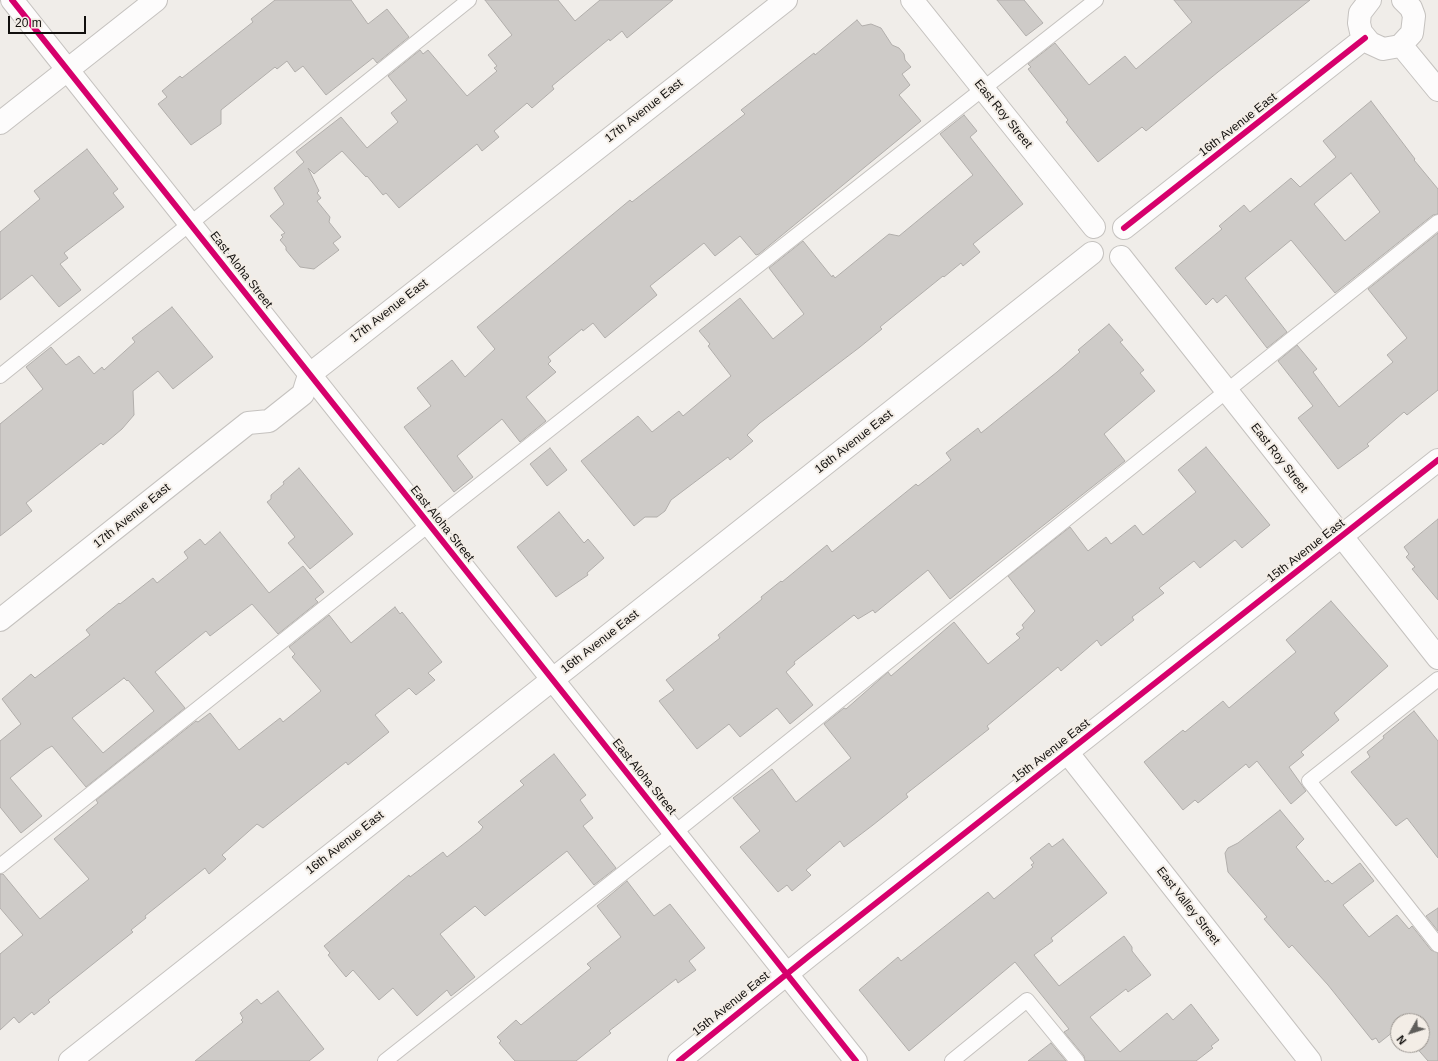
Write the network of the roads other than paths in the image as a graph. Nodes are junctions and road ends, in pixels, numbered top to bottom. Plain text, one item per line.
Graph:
1 (12, 0) edge
2 (156, 0) edge
3 (469, 0) edge
4 (786, 0) edge
5 (912, 0) edge
6 (1096, 0) edge
7 (1369, 0) edge
8 (1408, 1) edge
9 (1365, 38) junction
10 (1401, 45) junction
11 (67, 70) junction
12 (982, 89) junction
13 (1438, 90) edge
14 (0, 123) edge
15 (1438, 222) edge
16 (190, 225) junction
17 (1094, 227) junction
18 (1124, 228) junction
19 (1092, 253) junction
20 (1121, 258) junction
21 (309, 375) junction
22 (0, 376) edge
23 (1227, 392) junction
24 (1438, 460) edge
25 (429, 525) junction
26 (1342, 537) junction
27 (0, 620) edge
28 (1438, 658) edge
29 (1438, 679) edge
30 (552, 680) junction
31 (1067, 752) junction
32 (674, 833) junction
33 (0, 866) edge
34 (1438, 944) edge
35 (787, 973) junction
36 (70, 1061) edge
37 (385, 1061) edge
38 (679, 1061) edge
39 (856, 1061) edge
40 (952, 1061) edge
41 (1077, 1061) edge
42 (1310, 1061) edge

1 - 11 street, East Aloha Street
2 - 11 street
3 - 16 lane
4 - 21 street, 17th Avenue East
5 - 12 street, East Roy Street
6 - 12 lane
7 - 9 street
8 - 10 street
9 - 10 street
9 - 18 street, 16th Avenue East
10 - 13 street
11 - 14 street
11 - 16 street, East Aloha Street
12 - 17 street, East Roy Street
12 - 25 lane
15 - 23 lane
16 - 21 street, East Aloha Street
16 - 22 lane
17 - 18 street
17 - 19 street
18 - 20 street
19 - 20 street
19 - 30 street, 16th Avenue East
20 - 23 street, East Roy Street
21 - 25 street, East Aloha Street
21 - 27 street, 17th Avenue East
23 - 26 street, East Roy Street
23 - 32 lane
24 - 26 street, 15th Avenue East
25 - 30 street, East Aloha Street
25 - 33 lane
26 - 28 street, East Roy Street
26 - 31 street, 15th Avenue East
29 - 34 lane
30 - 32 street, East Aloha Street
30 - 36 street, 16th Avenue East
31 - 35 street, 15th Avenue East
31 - 42 street, East Valley Street
32 - 35 street, East Aloha Street
32 - 37 lane
35 - 38 street, 15th Avenue East
35 - 39 street, East Aloha Street
40 - 41 lane

